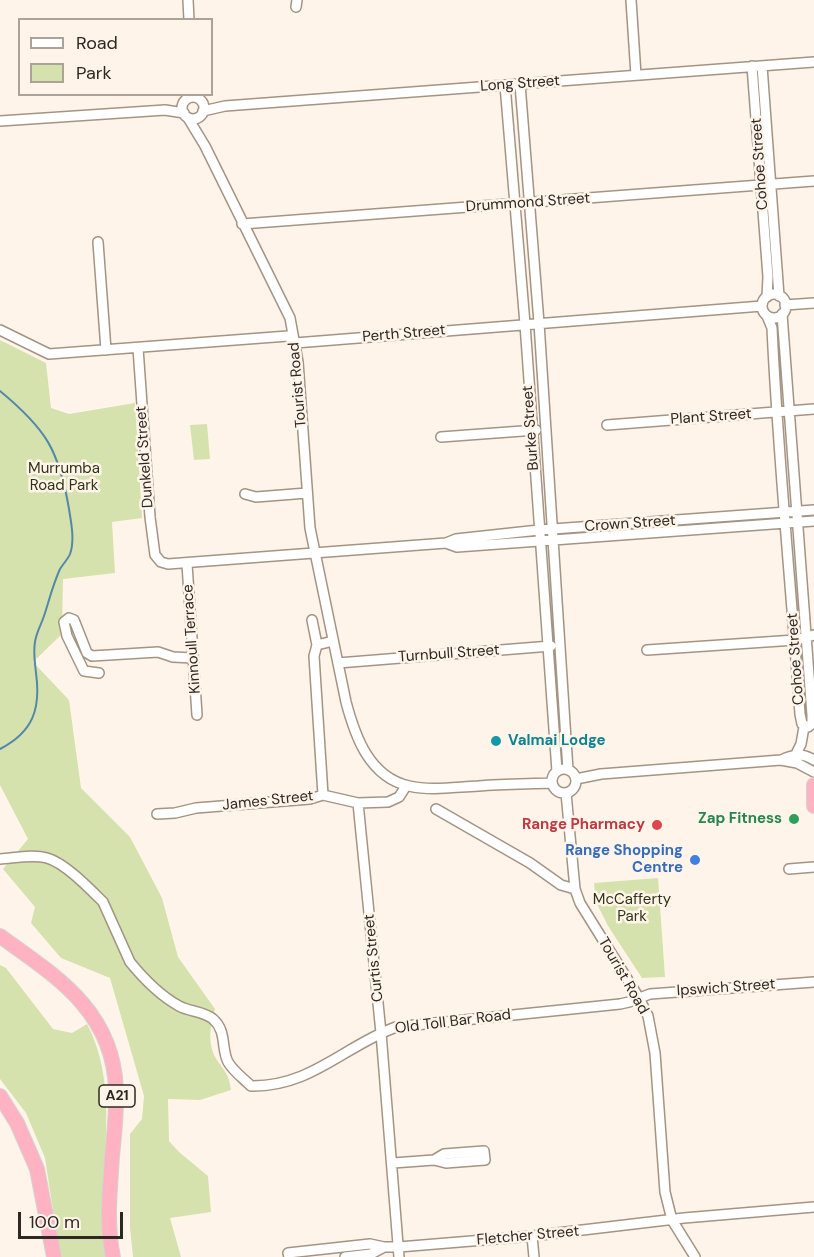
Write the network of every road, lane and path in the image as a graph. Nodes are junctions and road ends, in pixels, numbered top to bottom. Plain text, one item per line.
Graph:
1 (188, 0) edge
2 (631, 0) edge
3 (189, 18) edge
4 (814, 62) edge
5 (757, 66) junction
6 (636, 75) junction
7 (520, 84) junction
8 (505, 85) junction
9 (193, 105) edge
10 (0, 122) edge
11 (814, 181) edge
12 (766, 184) junction
13 (528, 203) junction
14 (514, 204) junction
15 (242, 224) junction
16 (98, 242) dead end
17 (779, 296) junction
18 (767, 297) junction
19 (814, 303) edge
20 (762, 306) junction
21 (783, 310) junction
22 (768, 316) junction
23 (539, 323) junction
24 (525, 324) junction
25 (0, 330) edge
26 (295, 344) junction
27 (138, 348) junction
28 (106, 350) junction
29 (814, 409) edge
30 (788, 411) junction
31 (776, 412) junction
32 (607, 424) dead end
33 (545, 429) junction
34 (531, 430) junction
35 (441, 437) dead end
36 (307, 493) junction
37 (245, 494) dead end
38 (814, 510) edge
39 (797, 517) junction
40 (786, 518) junction
41 (814, 521) edge
42 (552, 529) junction
43 (539, 530) junction
44 (552, 541) junction
45 (540, 542) junction
46 (446, 543) junction
47 (314, 553) junction
48 (161, 562) joint
49 (188, 564) junction
50 (312, 620) dead end
51 (810, 635) edge
52 (795, 640) junction
53 (333, 641) junction
54 (317, 645) junction
55 (559, 646) junction
56 (548, 647) junction
57 (647, 650) dead end
58 (193, 658) junction
59 (338, 663) junction
60 (99, 673) dead end
61 (197, 715) dead end
62 (804, 727) junction
63 (796, 754) junction
64 (781, 760) junction
65 (814, 760) edge
66 (568, 770) junction
67 (557, 771) junction
68 (814, 772) edge
69 (576, 779) junction
70 (552, 783) junction
71 (814, 784) edge
72 (406, 786) junction
73 (566, 793) junction
74 (323, 795) junction
75 (358, 803) junction
76 (814, 806) edge
77 (436, 809) dead end
78 (157, 814) dead end
79 (0, 859) edge
80 (814, 867) edge
81 (789, 869) dead end
82 (575, 889) junction
83 (0, 936) edge
84 (814, 982) edge
85 (639, 998) junction
86 (381, 1033) junction
87 (0, 1096) edge
88 (434, 1160) dead end
89 (393, 1163) junction
90 (814, 1208) edge
91 (672, 1220) junction
92 (532, 1236) junction
93 (384, 1247) junction
94 (399, 1252) edge
95 (54, 1257) edge
96 (112, 1257) edge
97 (289, 1257) edge
98 (345, 1257) edge
99 (534, 1257) edge
100 (695, 1257) edge

1 - 3 street
2 - 6 street
4 - 5 street, Long Street
5 - 6 street, Long Street
5 - 12 street, Cohoe Street
6 - 7 street, Long Street
7 - 8 street, Long Street
7 - 13 street, Burke Street
8 - 9 street, Long Street
8 - 14 street, Burke Street
9 - 10 street
9 - 15 street, Tourist Road
11 - 12 street, Drummond Street
12 - 13 street, Drummond Street
12 - 17 street, Cohoe Street
12 - 18 street, Cohoe Street
13 - 14 street, Drummond Street
13 - 23 street, Burke Street
14 - 15 street, Drummond Street
14 - 24 street, Burke Street
15 - 26 street, Tourist Road
16 - 28 street
17 - 18 street
17 - 21 street
18 - 20 street
19 - 21 street
20 - 22 street
20 - 23 street, Perth Street
21 - 22 street
21 - 30 street, Cohoe Street
22 - 31 street, Cohoe Street
23 - 24 street, Perth Street
23 - 33 street, Burke Street
24 - 26 street, Perth Street
24 - 34 street, Burke Street
25 - 28 street, Perth Street
26 - 27 street, Perth Street
26 - 36 street, Tourist Road
27 - 28 street, Perth Street
27 - 48 street, Dunkeld Street
29 - 30 street, Plant Street
30 - 31 street, Plant Street
30 - 39 street, Cohoe Street
31 - 32 street, Plant Street
31 - 40 street, Cohoe Street
33 - 34 street
33 - 42 street, Burke Street
34 - 35 street
34 - 43 street, Burke Street
36 - 37 street
36 - 47 street, Tourist Road
38 - 39 street, Crown Street
39 - 40 street, Crown Street
39 - 41 street, Crown Street
39 - 51 street, Cohoe Street
40 - 42 street, Crown Street
40 - 44 street, Crown Street
40 - 52 street, Cohoe Street
42 - 43 street, Crown Street
42 - 44 street, Burke Street
43 - 45 street, Burke Street
43 - 46 street, Crown Street
44 - 45 street, Crown Street
44 - 55 street, Burke Street
45 - 46 street, Crown Street
45 - 56 street, Burke Street
46 - 47 street, Crown Street
47 - 49 street, Crown Street
47 - 53 street, Tourist Road
48 - 49 street, Crown Street
49 - 58 street, Kinnoull Terrace
50 - 54 street
51 - 52 street
51 - 62 street, Cohoe Street
52 - 57 street
52 - 62 street, Cohoe Street
53 - 54 street
53 - 59 street, Tourist Road
54 - 74 street
55 - 56 street, Turnbull Street
55 - 66 street, Burke Street
56 - 59 street, Turnbull Street
56 - 67 street, Burke Street
58 - 60 street
58 - 61 street, Kinnoull Terrace
59 - 72 street, Tourist Road
62 - 63 street
63 - 64 street
63 - 65 street
64 - 68 street
64 - 69 street
66 - 67 street
66 - 69 street
67 - 70 street
69 - 73 street
70 - 72 street
70 - 73 street
71 - 76 highway
72 - 75 street, James Street
73 - 82 street
74 - 75 street, James Street
74 - 78 street, James Street
75 - 86 street, Curtis Street
77 - 82 street
79 - 86 street, Old Toll Bar Road
80 - 81 street
82 - 85 street, Tourist Road
83 - 96 highway, A21
84 - 85 street, Ipswich Street
85 - 86 street, Old Toll Bar Road
85 - 91 street, Tourist Road
86 - 89 street, Curtis Street
87 - 95 highway
88 - 89 street
89 - 94 street, Curtis Street
90 - 91 street, Fletcher Street
91 - 92 street, Fletcher Street
91 - 100 street, Tourist Road
92 - 94 street, Fletcher Street
92 - 99 street
93 - 94 street, Fletcher Street
93 - 97 street, Fletcher Street
93 - 98 street, Fletcher Street

